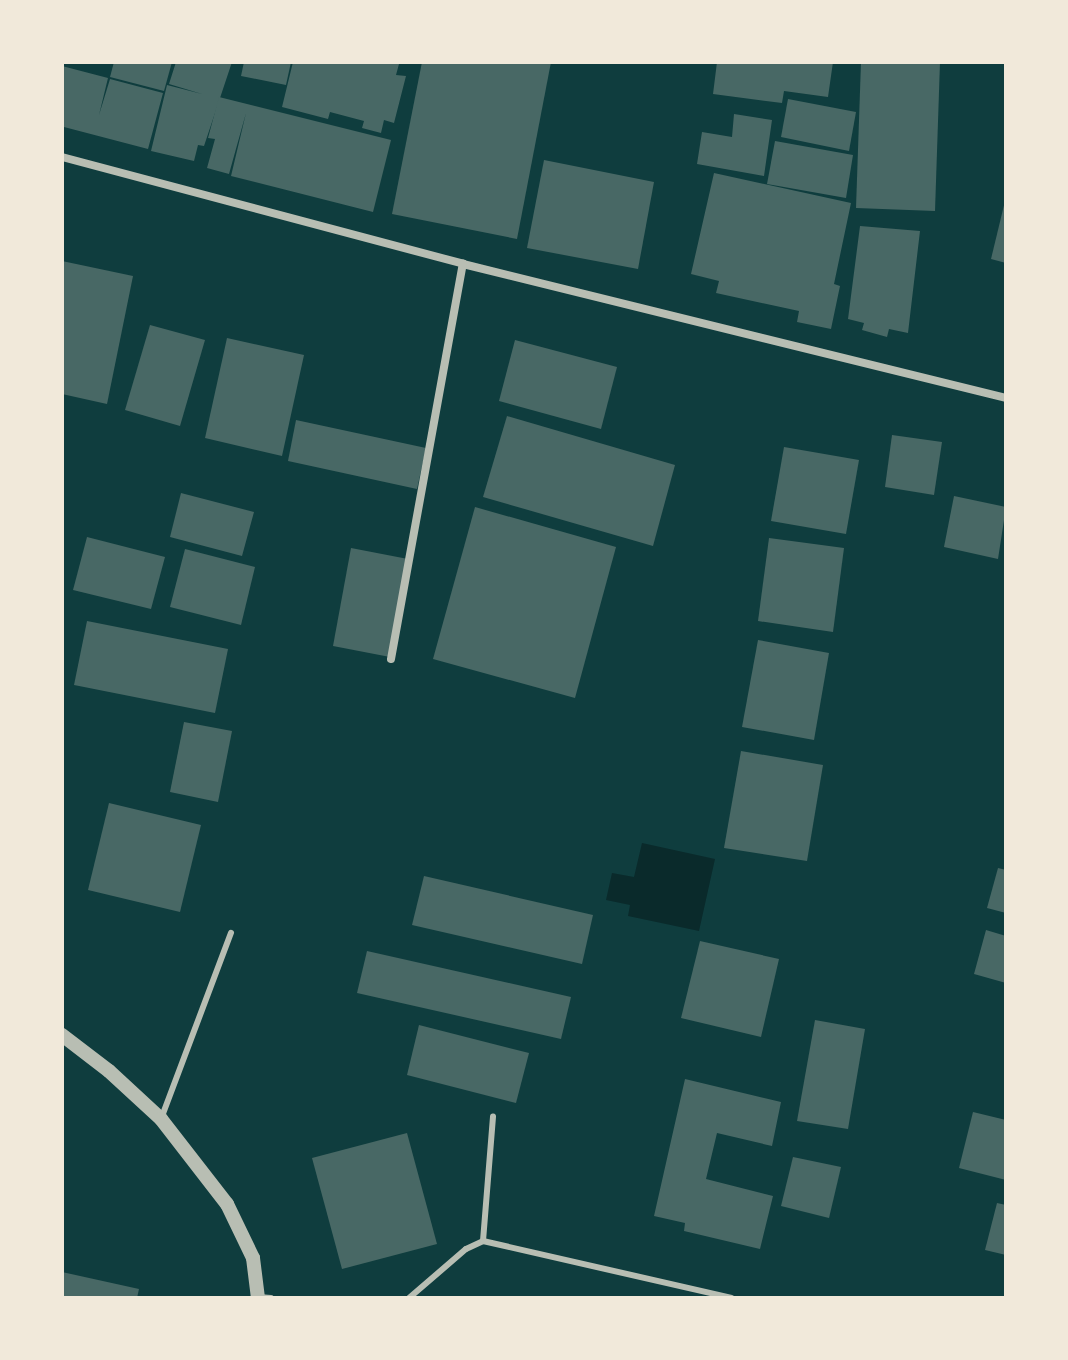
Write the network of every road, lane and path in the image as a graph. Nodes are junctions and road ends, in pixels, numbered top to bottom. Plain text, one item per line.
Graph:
1 (62, 157) edge
2 (463, 264) junction
3 (1006, 398) edge
4 (391, 659) dead end
5 (231, 933) dead end
6 (62, 1035) edge
7 (493, 1116) dead end
8 (161, 1119) junction
9 (483, 1241) junction
10 (262, 1298) edge
11 (409, 1298) edge
12 (732, 1298) edge

1 - 2 street
2 - 3 street
2 - 4 street
5 - 8 lane
6 - 8 street
7 - 9 lane
8 - 10 street
9 - 11 lane
9 - 12 lane

